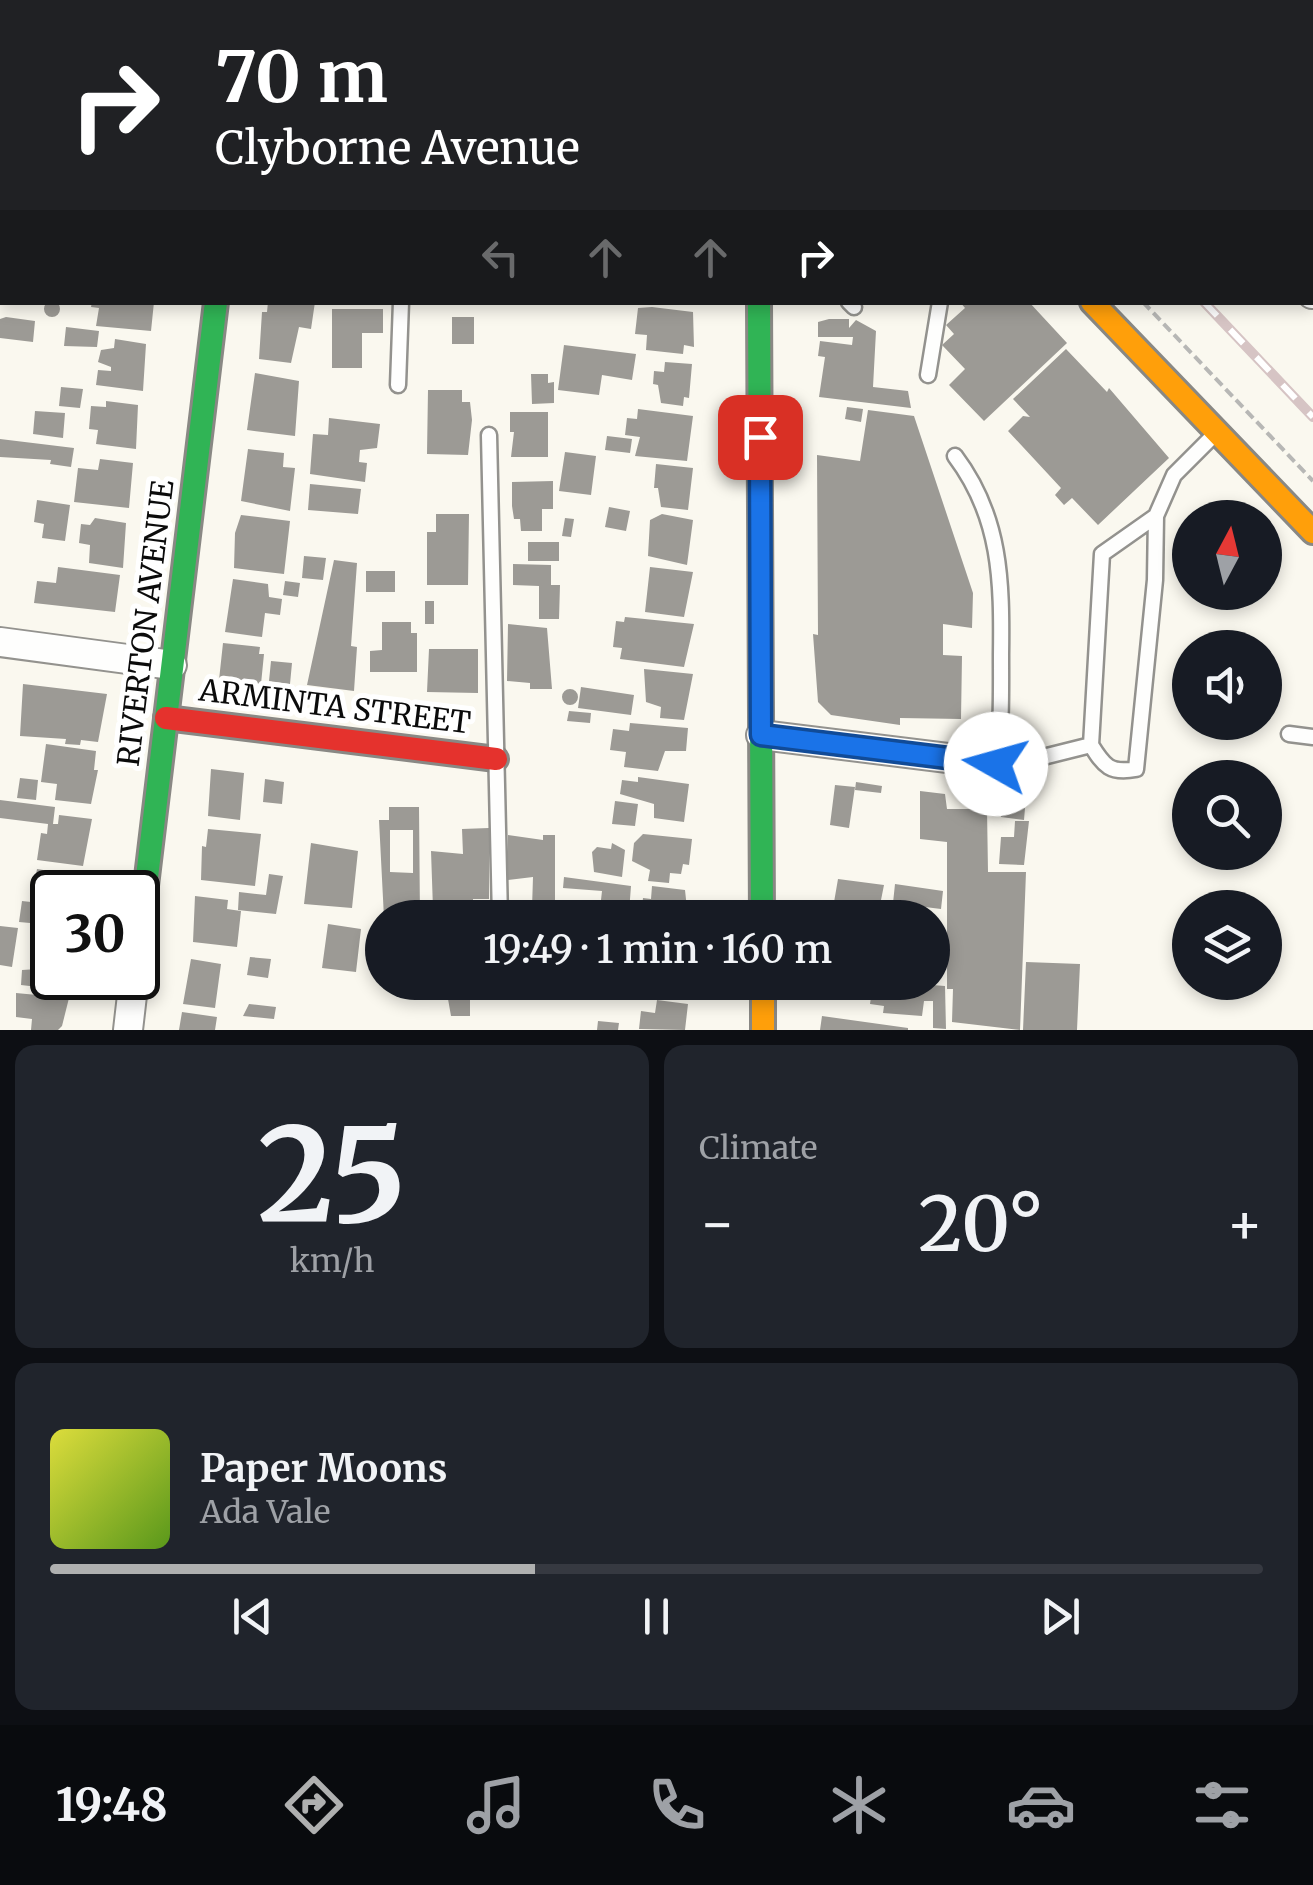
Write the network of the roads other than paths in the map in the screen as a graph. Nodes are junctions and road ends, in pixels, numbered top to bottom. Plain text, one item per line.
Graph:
1 (216, 305) edge
2 (402, 305) edge
3 (759, 305) edge
4 (940, 305) edge
5 (1095, 305) edge
6 (928, 376) dead end
7 (398, 385) dead end
8 (1217, 432) junction
9 (489, 434) dead end
10 (954, 456) dead end
11 (1156, 516) junction
12 (1313, 532) edge
13 (0, 642) edge
14 (172, 665) junction
15 (166, 718) junction
16 (1289, 734) dead end
17 (761, 735) junction
18 (1313, 737) edge
19 (1090, 745) junction
20 (496, 759) junction
21 (1027, 761) joint
22 (996, 764) junction
23 (148, 870) edge
24 (500, 900) edge
25 (762, 900) edge
26 (131, 1000) edge
27 (762, 1000) edge
28 (128, 1030) edge
29 (763, 1030) edge

1 - 14 main road, RIVERTON AVENUE
2 - 7 lane
3 - 17 main road
4 - 6 lane
5 - 8 main road
8 - 11 lane
8 - 12 main road
9 - 20 lane
10 - 22 lane
11 - 19 lane
11 - 19 lane
13 - 14 street, ARMINTA STREET
14 - 15 main road, RIVERTON AVENUE
15 - 20 main road, ARMINTA STREET
15 - 23 main road, RIVERTON AVENUE
16 - 18 lane
17 - 22 street
17 - 25 main road
19 - 21 lane
20 - 24 lane
21 - 22 street
26 - 28 street
27 - 29 main road

